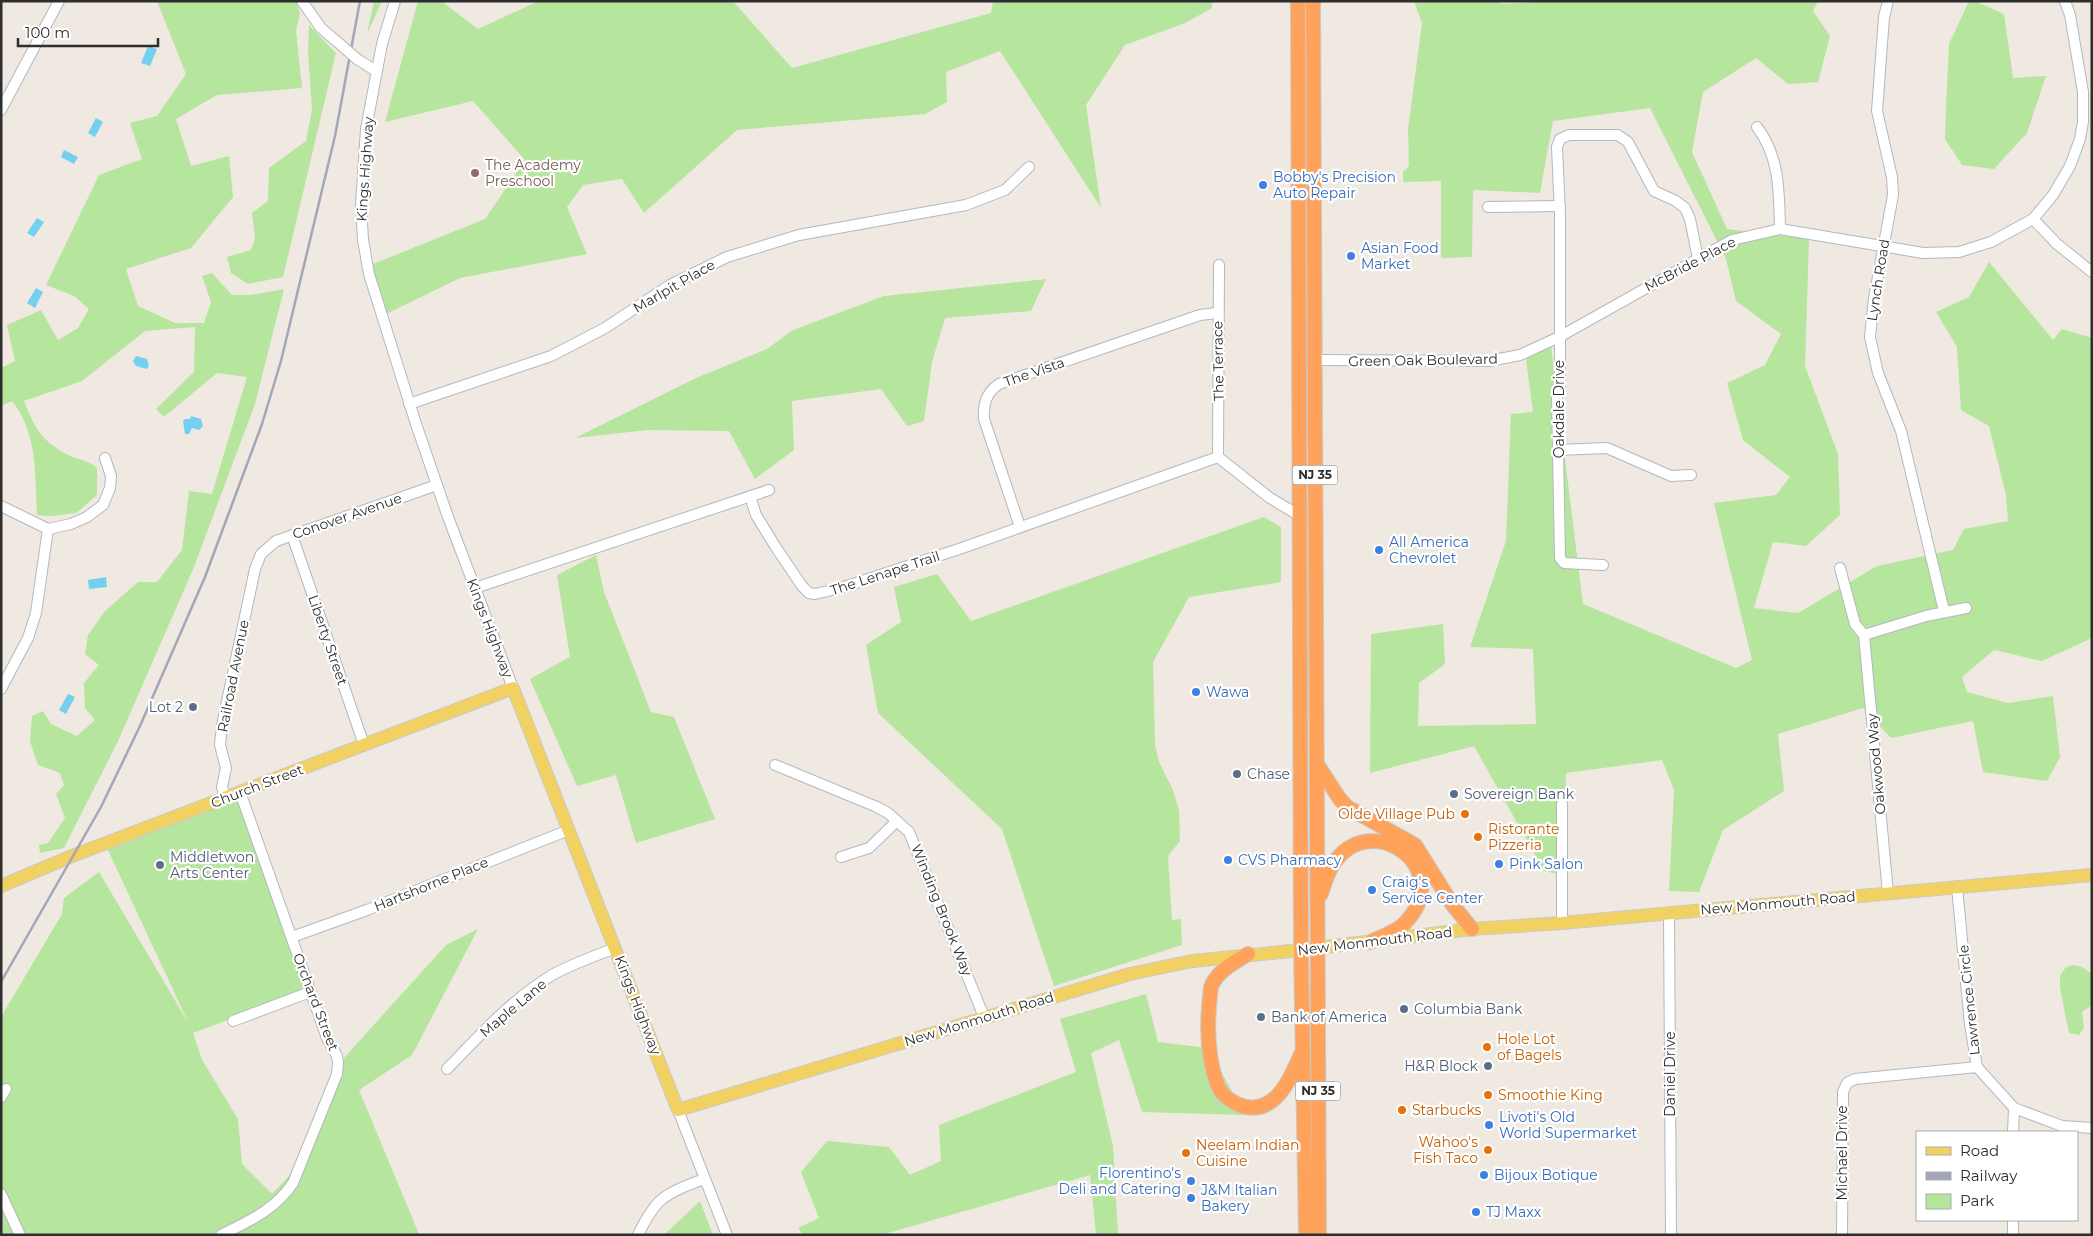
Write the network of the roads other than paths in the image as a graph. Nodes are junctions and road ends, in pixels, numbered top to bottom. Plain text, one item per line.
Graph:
1 (60, 1) edge
2 (302, 1) edge
3 (395, 1) edge
4 (1298, 1) edge
5 (1313, 1) edge
6 (1888, 1) edge
7 (2065, 1) edge
8 (376, 71) junction
9 (1, 110) edge
10 (1758, 127) dead end
11 (1029, 168) dead end
12 (1488, 207) dead end
13 (1560, 210) junction
14 (2033, 219) junction
15 (1780, 228) junction
16 (1884, 247) junction
17 (1698, 259) junction
18 (1219, 265) dead end
19 (2092, 272) edge
20 (1217, 313) junction
21 (1559, 337) junction
22 (1313, 360) junction
23 (409, 404) junction
24 (1558, 450) junction
25 (1218, 457) junction
26 (105, 458) dead end
27 (1691, 475) dead end
28 (437, 485) junction
29 (769, 490) dead end
30 (750, 496) junction
31 (1, 506) edge
32 (1300, 516) junction
33 (1020, 527) junction
34 (48, 529) junction
35 (292, 535) junction
36 (262, 554) joint
37 (1603, 564) dead end
38 (1840, 568) dead end
39 (475, 588) junction
40 (1966, 608) dead end
41 (1944, 612) junction
42 (1864, 635) junction
43 (513, 688) junction
44 (1, 689) edge
45 (364, 745) junction
46 (1316, 764) junction
47 (775, 765) dead end
48 (240, 792) junction
49 (225, 798) junction
50 (1562, 804) dead end
51 (897, 820) junction
52 (569, 830) junction
53 (841, 857) dead end
54 (2092, 875) edge
55 (1, 886) edge
56 (1957, 887) junction
57 (1888, 893) junction
58 (1318, 902) junction
59 (1669, 913) junction
60 (1562, 923) junction
61 (1472, 929) junction
62 (292, 937) junction
63 (1370, 942) junction
64 (615, 948) junction
65 (1318, 948) junction
66 (1301, 950) junction
67 (1248, 954) junction
68 (310, 992) junction
69 (984, 1017) junction
70 (233, 1021) dead end
71 (1303, 1049) junction
72 (1977, 1067) junction
73 (447, 1069) dead end
74 (2014, 1108) junction
75 (678, 1110) junction
76 (2092, 1128) edge
77 (2013, 1131) edge
78 (704, 1179) junction
79 (1, 1194) edge
80 (2013, 1221) edge
81 (20, 1235) edge
82 (221, 1235) edge
83 (638, 1235) edge
84 (727, 1235) edge
85 (1306, 1235) edge
86 (1319, 1235) edge
87 (1671, 1235) edge
88 (1842, 1235) edge
89 (2013, 1235) edge

1 - 9 street
2 - 8 street, bridge
3 - 8 street, Kings Highway
4 - 32 highway, NJ 35
5 - 22 highway, NJ 35
6 - 16 street, Lynch Road
7 - 14 street
8 - 23 street, Kings Highway
10 - 15 street
11 - 23 street, Marlpit Place
12 - 13 street
13 - 17 street, Oakdale Drive
13 - 21 street, Oakdale Drive
14 - 16 street, McBride Place
14 - 19 street
15 - 16 street, McBride Place
15 - 17 street, McBride Place
16 - 41 street, Lynch Road
17 - 21 street, McBride Place
18 - 20 street, The Terrace
20 - 25 street, The Terrace
20 - 33 street, The Vista
21 - 22 street, Green Oak Boulevard
21 - 24 street, Oakdale Drive
22 - 46 highway, NJ 35
23 - 28 street, Kings Highway
24 - 27 street
24 - 37 street, Oakdale Drive
25 - 32 street
25 - 33 street, The Lenape Trail
26 - 34 street
28 - 35 street, Conover Avenue
28 - 39 street, Kings Highway
29 - 30 street
30 - 33 street, The Lenape Trail
30 - 39 street
31 - 34 street
32 - 66 highway, NJ 35
34 - 44 street
35 - 36 street, Conover Avenue
35 - 45 street, Liberty Street
36 - 49 street, Railroad Avenue
38 - 42 street
39 - 43 street, Kings Highway
40 - 41 street
41 - 42 street
42 - 57 street, Oakwood Way
43 - 45 main road, Church Street
43 - 52 main road, Kings Highway
45 - 48 main road, Church Street
46 - 58 highway, NJ 35
46 - 61 highway
47 - 51 street, Winding Brook Way
48 - 49 main road, Church Street
48 - 62 street, Orchard Street
49 - 55 main road, Church Street
50 - 60 street
51 - 53 street
51 - 69 street, Winding Brook Way
52 - 62 street, Hartshorne Place
52 - 64 main road, Kings Highway
54 - 56 main road, New Monmouth Road
56 - 57 main road, New Monmouth Road
56 - 72 street, Lawrence Circle
57 - 59 main road, New Monmouth Road
58 - 63 highway
58 - 65 highway, NJ 35
59 - 60 main road, New Monmouth Road
59 - 87 street, Daniel Drive
60 - 61 main road, New Monmouth Road
61 - 63 main road, New Monmouth Road
62 - 68 street, Orchard Street
63 - 65 main road, New Monmouth Road
64 - 73 street, Maple Lane
64 - 75 main road, Kings Highway
65 - 66 main road, New Monmouth Road
65 - 86 highway, NJ 35
66 - 67 main road, New Monmouth Road
66 - 71 highway, NJ 35
67 - 69 main road, New Monmouth Road
67 - 71 highway
68 - 70 street
68 - 82 street, Orchard Street
69 - 75 main road, New Monmouth Road
71 - 85 highway, NJ 35
72 - 74 street, Lawrence Circle
72 - 88 street, Michael Drive
74 - 76 street, Lawrence Circle
74 - 77 street
75 - 78 street, Kings Highway
78 - 83 street
78 - 84 street, Kings Highway
79 - 81 street
80 - 89 street

